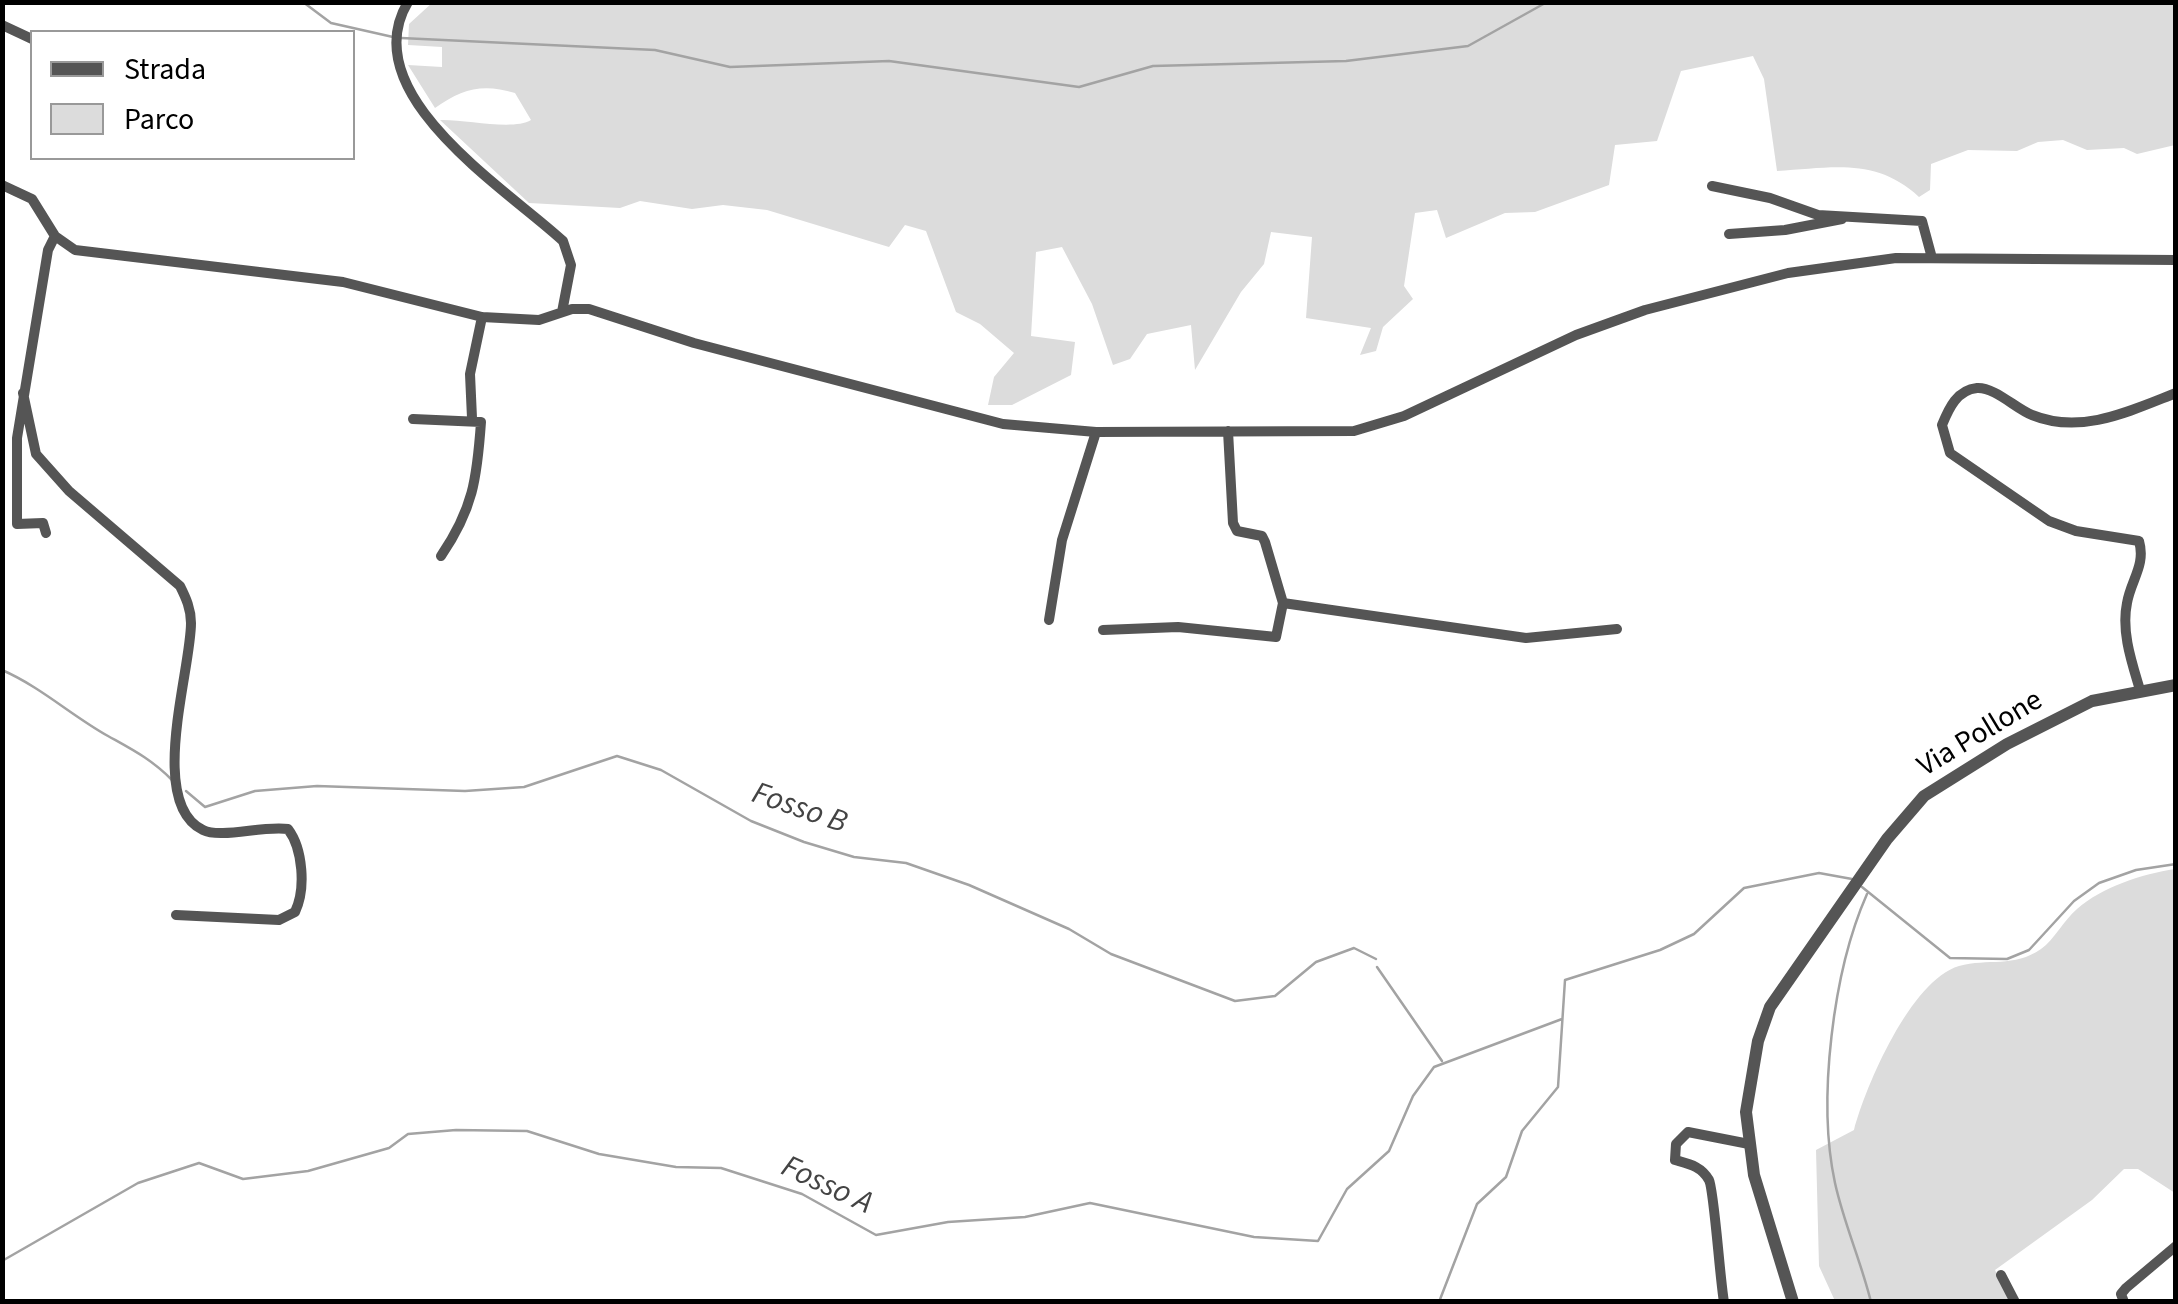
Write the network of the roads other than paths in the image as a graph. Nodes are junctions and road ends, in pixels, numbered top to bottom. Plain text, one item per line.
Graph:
1 (408, 2) edge
2 (2, 25) edge
3 (30, 38) edge
4 (2, 185) edge
5 (1712, 186) dead end
6 (1842, 218) junction
7 (1729, 234) dead end
8 (55, 236) junction
9 (1932, 258) junction
10 (2176, 260) edge
11 (562, 312) junction
12 (482, 317) junction
13 (23, 393) junction
14 (2176, 393) edge
15 (472, 418) junction
16 (412, 419) dead end
17 (1228, 431) junction
18 (1096, 432) junction
19 (46, 534) dead end
20 (441, 556) dead end
21 (1283, 603) junction
22 (1048, 620) dead end
23 (1617, 629) dead end
24 (1103, 630) dead end
25 (2176, 685) edge
26 (2140, 690) junction
27 (176, 915) dead end
28 (1749, 1144) junction
29 (2176, 1246) edge
30 (2001, 1275) dead end
31 (1724, 1302) edge
32 (1793, 1302) edge
33 (2014, 1302) edge
34 (2124, 1302) edge

1 - 11 street
2 - 3 street
4 - 8 street
5 - 6 street
6 - 7 street
6 - 9 street
8 - 12 street
8 - 13 street
9 - 10 street
9 - 17 street
11 - 12 street
11 - 18 street
12 - 15 street
13 - 19 street
13 - 27 street
14 - 26 street
15 - 16 street
15 - 20 street
17 - 18 street
17 - 21 street
18 - 22 street
21 - 23 street
21 - 24 street
25 - 26 street, Via Pollone
26 - 28 street, Via Pollone
28 - 31 street
28 - 32 street, Via Pollone
29 - 34 street
30 - 33 street

